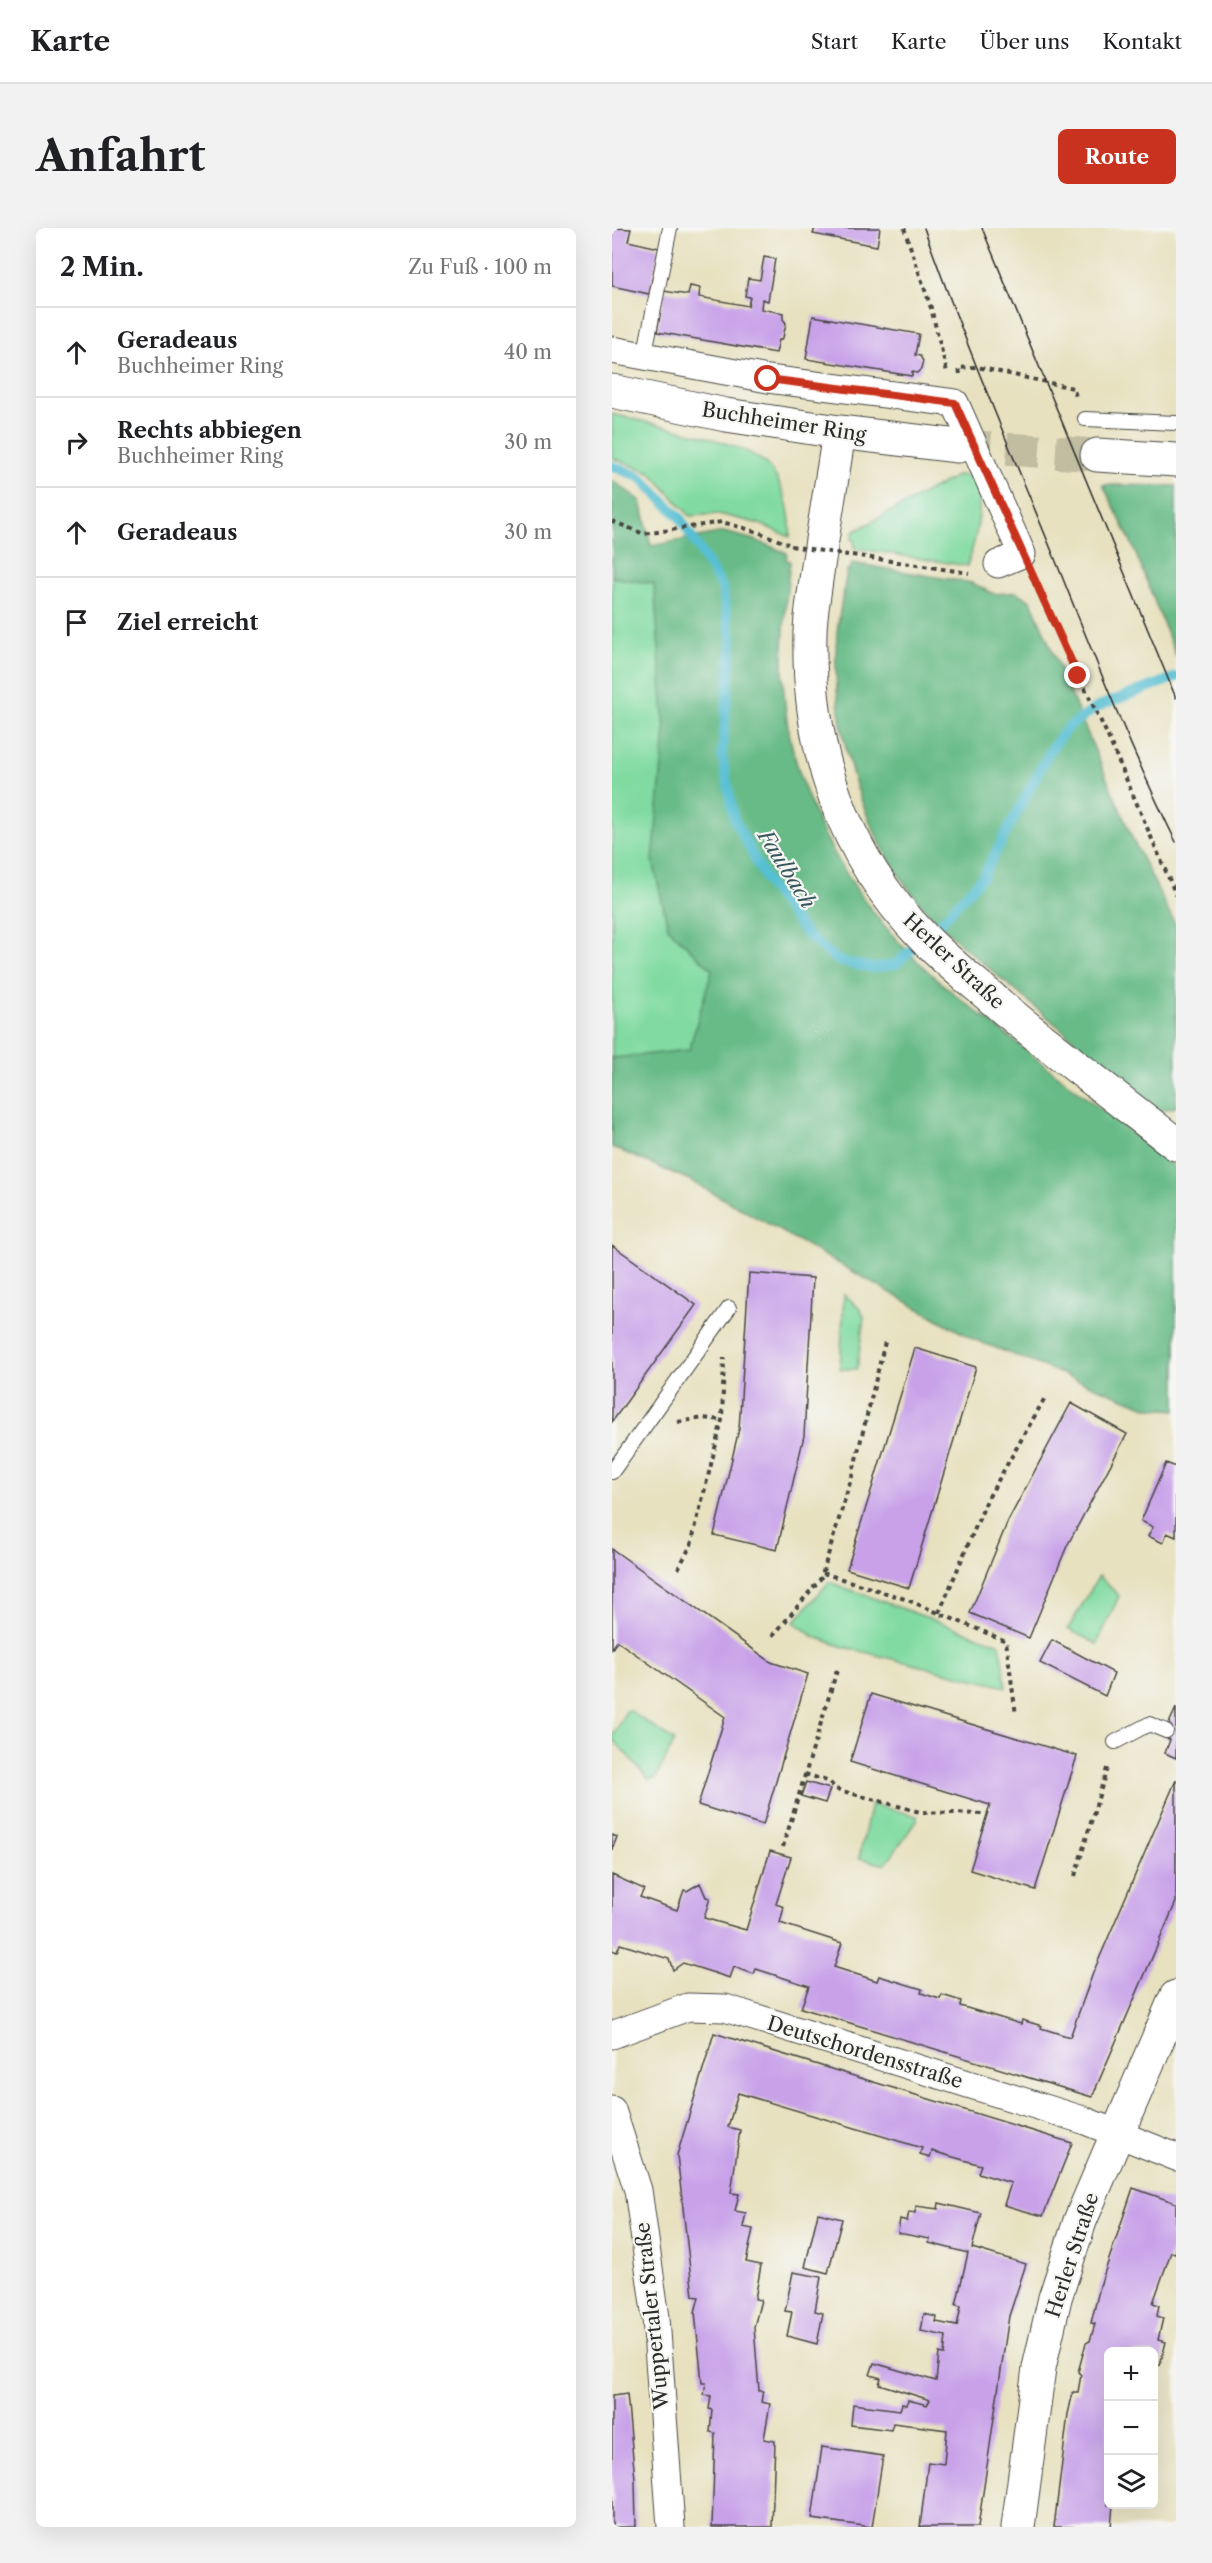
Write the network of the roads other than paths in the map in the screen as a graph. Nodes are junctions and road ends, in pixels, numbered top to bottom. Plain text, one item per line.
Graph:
1 (670, 228) edge
2 (612, 350) edge
3 (644, 357) junction
4 (612, 391) edge
5 (1085, 419) road end
6 (1176, 423) edge
7 (839, 432) junction
8 (958, 446) tunnel mouth
9 (1097, 455) tunnel mouth
10 (1176, 460) edge
11 (1010, 559) road end
12 (1176, 1144) edge
13 (729, 1308) dead end
14 (612, 1472) edge
15 (1166, 1731) dead end
16 (1115, 1742) road end
17 (1176, 1997) edge
18 (612, 2035) edge
19 (612, 2110) edge
20 (1118, 2134) junction
21 (1176, 2157) edge
22 (671, 2527) edge
23 (1018, 2527) edge

1 - 3 lane
2 - 3 street, Buchheimer Ring
3 - 11 street, Buchheimer Ring
4 - 7 street, Buchheimer Ring
5 - 6 lane
7 - 8 street, Buchheimer Ring
7 - 12 street, Herler Straße
9 - 10 street
13 - 14 lane
15 - 16 lane
17 - 20 street, Herler Straße
18 - 20 street, Deutschordensstraße
19 - 22 street, Wuppertaler Straße
20 - 21 street, Deutschordensstraße
20 - 23 street, Herler Straße

